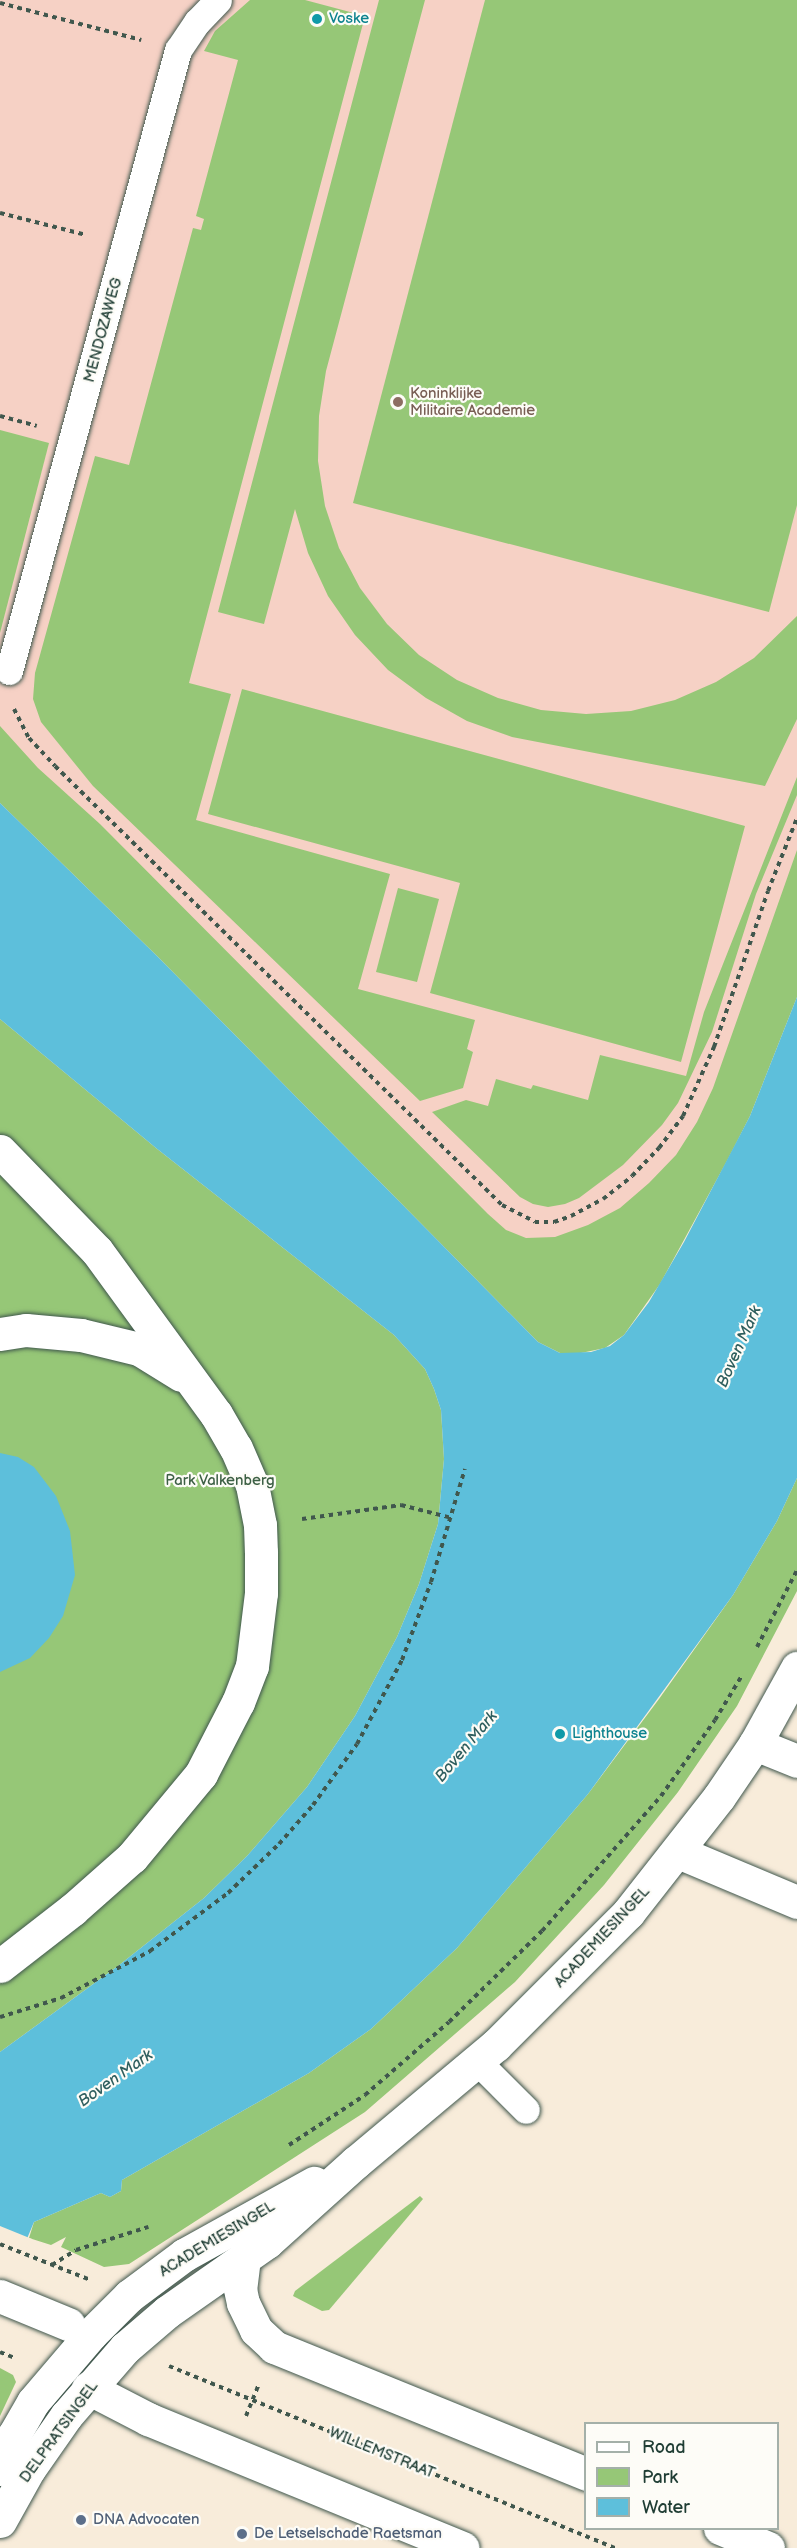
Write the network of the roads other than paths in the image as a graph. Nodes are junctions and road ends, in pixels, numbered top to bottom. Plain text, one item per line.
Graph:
1 (218, 0) edge
2 (9, 671) road end
3 (0, 1151) edge
4 (0, 1334) edge
5 (193, 1383) junction
6 (797, 1668) edge
7 (755, 1744) junction
8 (797, 1761) edge
9 (678, 1852) junction
10 (797, 1902) edge
11 (0, 1966) edge
12 (477, 2061) junction
13 (526, 2110) dead end
14 (356, 2162) junction
15 (244, 2258) junction
16 (15, 2302) edge
17 (80, 2329) junction
18 (125, 2348) joint
19 (88, 2388) junction
20 (0, 2469) edge
21 (584, 2474) edge
22 (0, 2521) edge
23 (723, 2530) edge
24 (463, 2548) edge
25 (768, 2548) edge

1 - 2 lane, MENDOZAWEG
3 - 5 street
4 - 5 street
5 - 11 street
6 - 7 street, ACADEMIESINGEL
7 - 8 street
7 - 9 street, ACADEMIESINGEL
9 - 10 street
9 - 12 street, ACADEMIESINGEL
12 - 13 lane
12 - 14 street, ACADEMIESINGEL
14 - 15 street, ACADEMIESINGEL
14 - 17 street, ACADEMIESINGEL
15 - 18 street, ACADEMIESINGEL
15 - 21 street
16 - 17 street
17 - 20 street, DELPRATSINGEL
18 - 19 street, DELPRATSINGEL
19 - 22 street, DELPRATSINGEL
19 - 24 street
23 - 25 street

